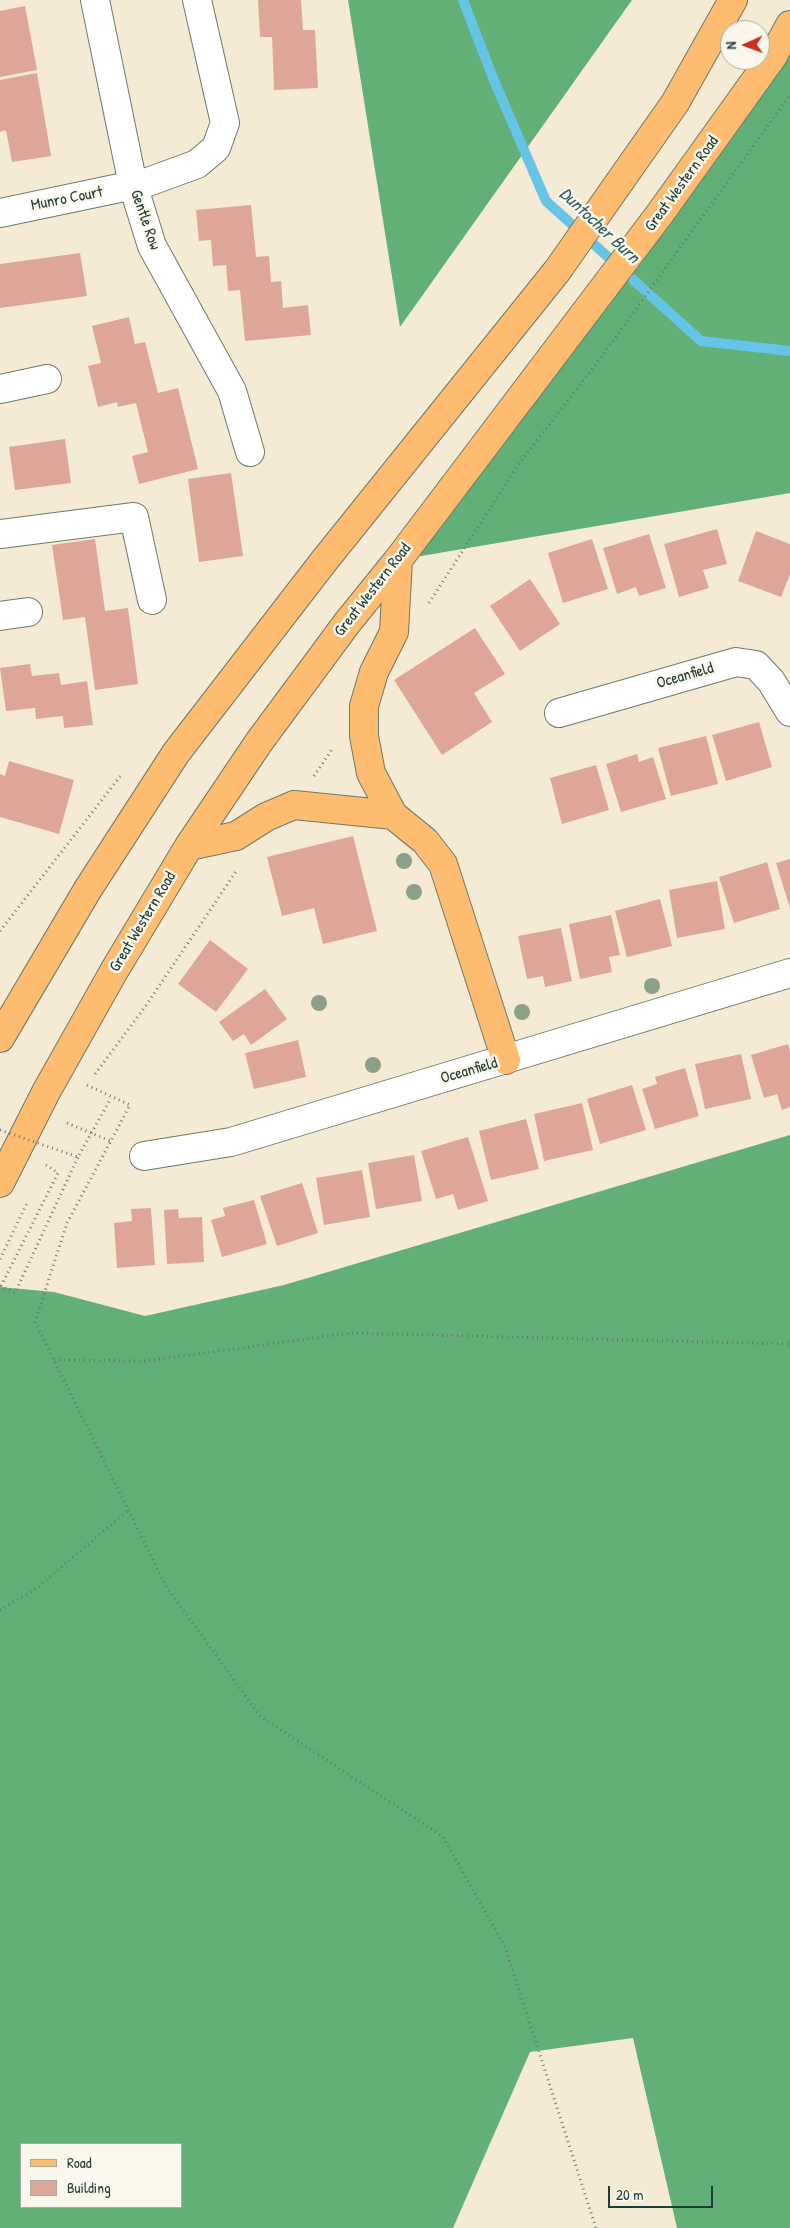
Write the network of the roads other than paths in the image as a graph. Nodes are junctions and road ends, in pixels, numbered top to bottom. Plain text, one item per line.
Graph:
1 (95, 0) edge
2 (197, 0) edge
3 (733, 0) edge
4 (790, 25) edge
5 (133, 185) junction
6 (0, 213) edge
7 (47, 379) dead end
8 (0, 389) edge
9 (250, 452) dead end
10 (0, 534) edge
11 (398, 560) junction
12 (152, 600) dead end
13 (28, 612) dead end
14 (0, 616) edge
15 (559, 712) dead end
16 (790, 712) edge
17 (393, 815) junction
18 (189, 846) junction
19 (44, 961) junction
20 (790, 974) edge
21 (0, 999) edge
22 (0, 1038) edge
23 (506, 1060) junction
24 (144, 1156) road end
25 (0, 1183) edge

1 - 5 street, Gentle Row
2 - 5 street, Munro Court
3 - 19 main road
4 - 11 main road, Great Western Road
5 - 6 street, Munro Court
5 - 9 street, Gentle Row
7 - 8 street
10 - 12 street
11 - 17 main road
11 - 18 main road, Great Western Road
13 - 14 street
15 - 16 street, Oceanfield
17 - 18 main road
17 - 23 main road
18 - 25 main road, Great Western Road
19 - 21 main road
19 - 22 main road
20 - 23 street, Oceanfield
23 - 24 street, Oceanfield

